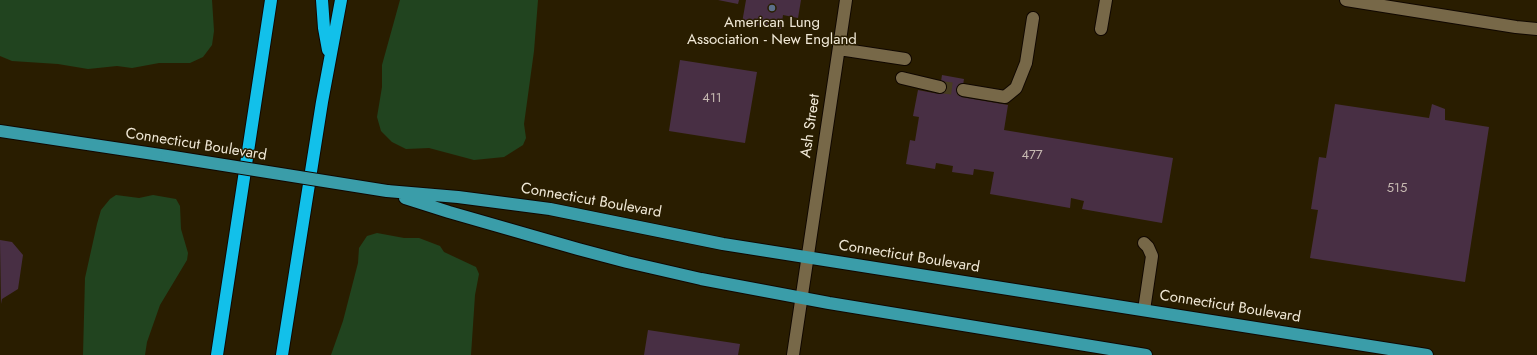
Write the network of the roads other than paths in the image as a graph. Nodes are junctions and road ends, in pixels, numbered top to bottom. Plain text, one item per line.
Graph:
1 (271, 0) edge
2 (322, 0) edge
3 (341, 0) edge
4 (846, 0) edge
5 (1106, 0) edge
6 (1346, 0) edge
7 (1033, 18) dead end
8 (1101, 29) dead end
9 (1537, 29) edge
10 (839, 49) junction
11 (330, 55) junction
12 (904, 59) dead end
13 (902, 78) dead end
14 (940, 87) tunnel mouth
15 (963, 90) tunnel mouth
16 (0, 131) edge
17 (387, 191) junction
18 (1144, 243) dead end
19 (808, 257) junction
20 (802, 298) junction
21 (1144, 310) junction
22 (218, 355) edge
23 (282, 355) edge
24 (793, 355) edge
25 (1146, 355) edge
26 (1427, 355) edge

1 - 22 highway
2 - 11 highway
3 - 11 highway
4 - 10 street, Ash Street
5 - 8 street
6 - 9 street
7 - 15 street
10 - 12 street
10 - 19 street, Ash Street
11 - 23 highway
13 - 14 street
16 - 17 main road, Connecticut Boulevard, bridge
17 - 19 main road, Connecticut Boulevard
17 - 20 main road, Connecticut Boulevard
18 - 21 street
19 - 20 street, Ash Street
19 - 21 main road, Connecticut Boulevard
20 - 24 street, Ash Street
20 - 25 main road, Connecticut Boulevard
21 - 26 main road, Connecticut Boulevard

